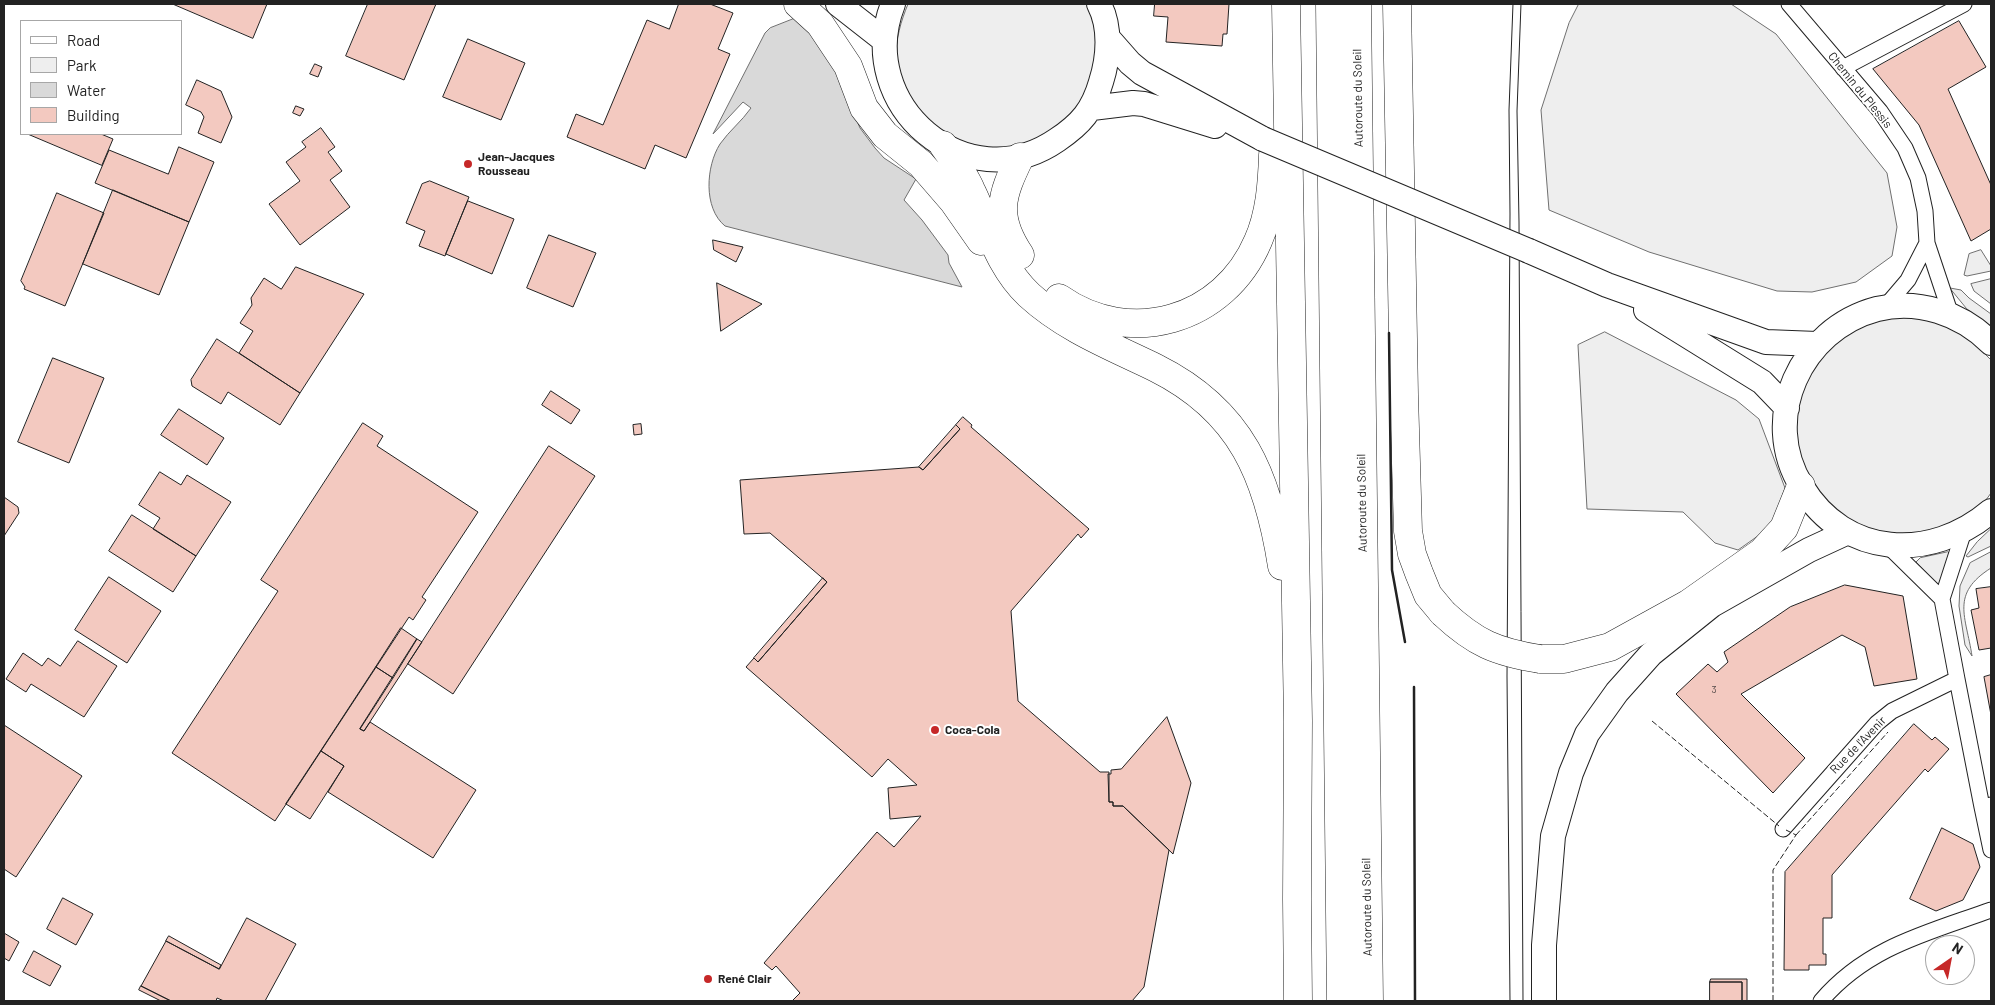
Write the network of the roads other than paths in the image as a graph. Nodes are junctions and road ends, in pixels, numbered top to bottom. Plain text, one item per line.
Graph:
1 (798, 4) edge
2 (838, 4) edge
3 (894, 4) edge
4 (1099, 4) edge
5 (1282, 4) edge
6 (1286, 4) edge
7 (1330, 4) edge
8 (1357, 4) edge
9 (1397, 4) edge
10 (1790, 4) edge
11 (1964, 4) edge
12 (1108, 38) junction
13 (884, 40) junction
14 (1843, 68) junction
15 (1092, 108) junction
16 (1263, 139) junction
17 (943, 146) junction
18 (1020, 157) junction
19 (1927, 243) junction
20 (1016, 281) junction
21 (1607, 285) junction
22 (1884, 307) junction
23 (1952, 315) junction
24 (1991, 342) edge
25 (1817, 344) junction
26 (1787, 408) junction
27 (1801, 486) junction
28 (1991, 511) edge
29 (1964, 531) junction
30 (1848, 532) junction
31 (1887, 545) junction
32 (1942, 599) junction
33 (1957, 680) junction
34 (1987, 806) edge
35 (1783, 829) dead end
36 (1991, 850) edge
37 (1297, 899) junction
38 (1991, 910) edge
39 (1298, 1001) edge
40 (1341, 1001) edge
41 (1369, 1001) edge
42 (1544, 1001) edge
43 (1821, 1001) edge

1 - 20 highway
2 - 13 main road
3 - 13 main road
4 - 12 main road
5 - 18 highway
6 - 37 highway
7 - 40 highway
8 - 41 highway, Autoroute du Soleil
9 - 27 highway, bridge
10 - 14 street, Chemin du Plessis
11 - 14 street
12 - 15 main road
12 - 16 main road
13 - 17 main road
14 - 19 street, Chemin du Plessis
15 - 16 main road
15 - 18 main road
16 - 21 main road, bridge
17 - 18 main road
17 - 20 highway
19 - 22 street
19 - 23 street, Chemin du Plessis
20 - 37 highway
21 - 25 main road
21 - 26 main road
22 - 23 main road
22 - 25 main road
23 - 24 main road
25 - 26 main road
26 - 27 main road
27 - 30 main road
28 - 29 main road
29 - 31 main road
29 - 32 street
30 - 31 main road
30 - 42 main road
31 - 32 street
32 - 33 street
33 - 34 street
33 - 35 street, Rue de l'Avenir
34 - 36 street
37 - 39 highway
38 - 43 street

